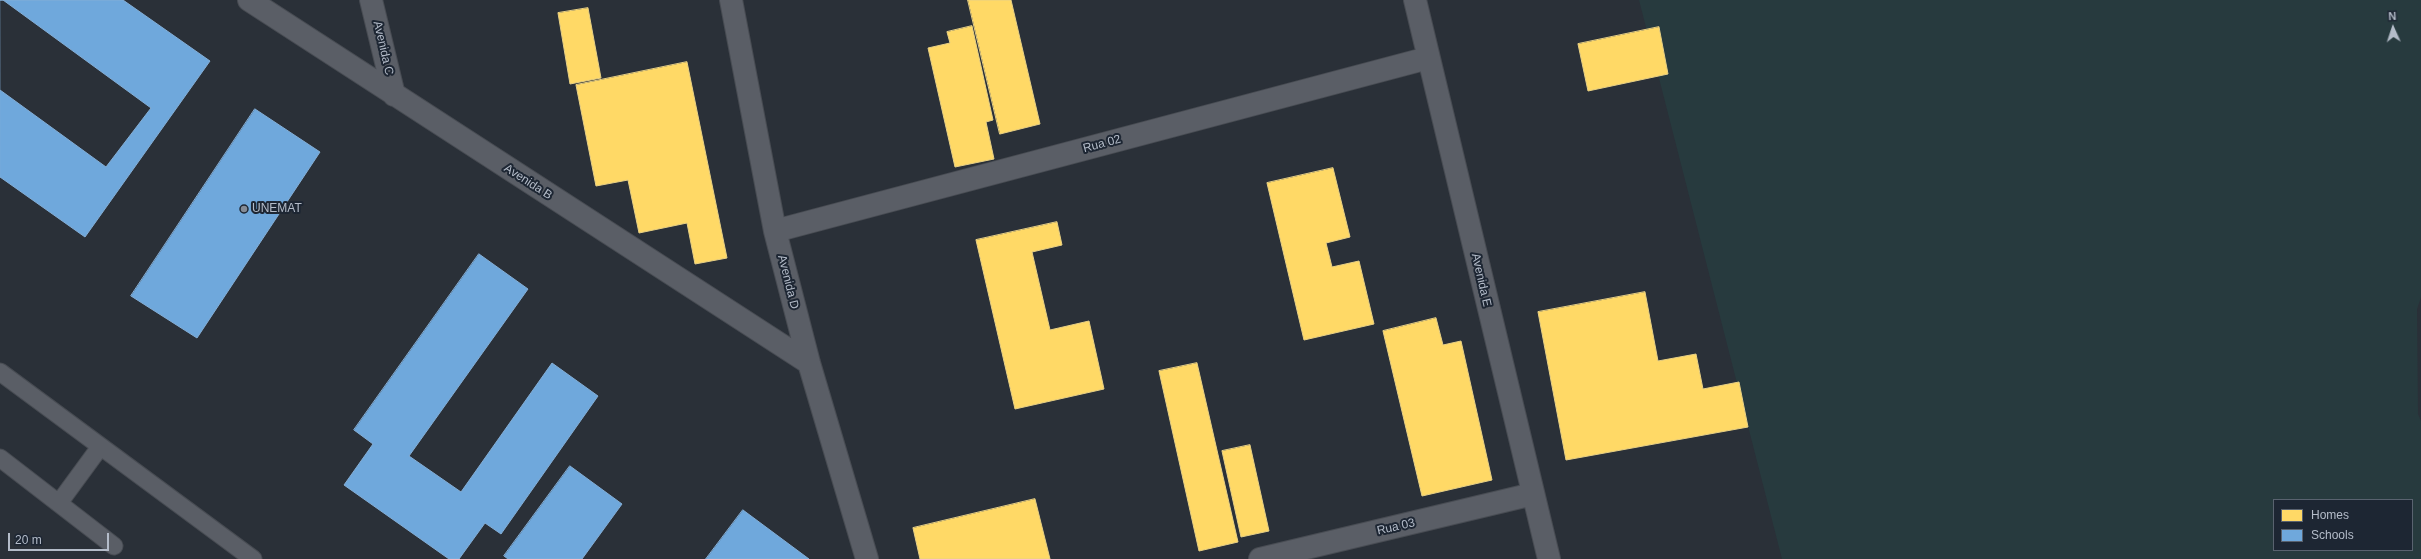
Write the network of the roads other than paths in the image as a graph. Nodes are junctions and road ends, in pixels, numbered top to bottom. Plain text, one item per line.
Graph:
1 (249, 0) edge
2 (371, 0) edge
3 (731, 0) edge
4 (1415, 0) edge
5 (1428, 58) junction
6 (394, 95) junction
7 (775, 231) junction
8 (809, 364) junction
9 (0, 372) edge
10 (100, 447) junction
11 (0, 458) edge
12 (1533, 494) junction
13 (59, 503) junction
14 (114, 546) dead end
15 (253, 559) edge
16 (867, 559) edge
17 (1260, 559) edge
18 (1549, 559) edge

1 - 6 street, Avenida B
2 - 6 street, Avenida C
3 - 7 street, Avenida D
4 - 5 street, Avenida E
5 - 7 street, Rua 02
5 - 12 street, Avenida E
6 - 8 street, Avenida B
7 - 8 street, Avenida D
8 - 16 street, Avenida D
9 - 10 lane
10 - 13 lane
10 - 15 lane
11 - 13 lane
12 - 17 street, Rua 03
12 - 18 street, Avenida E
13 - 14 lane

